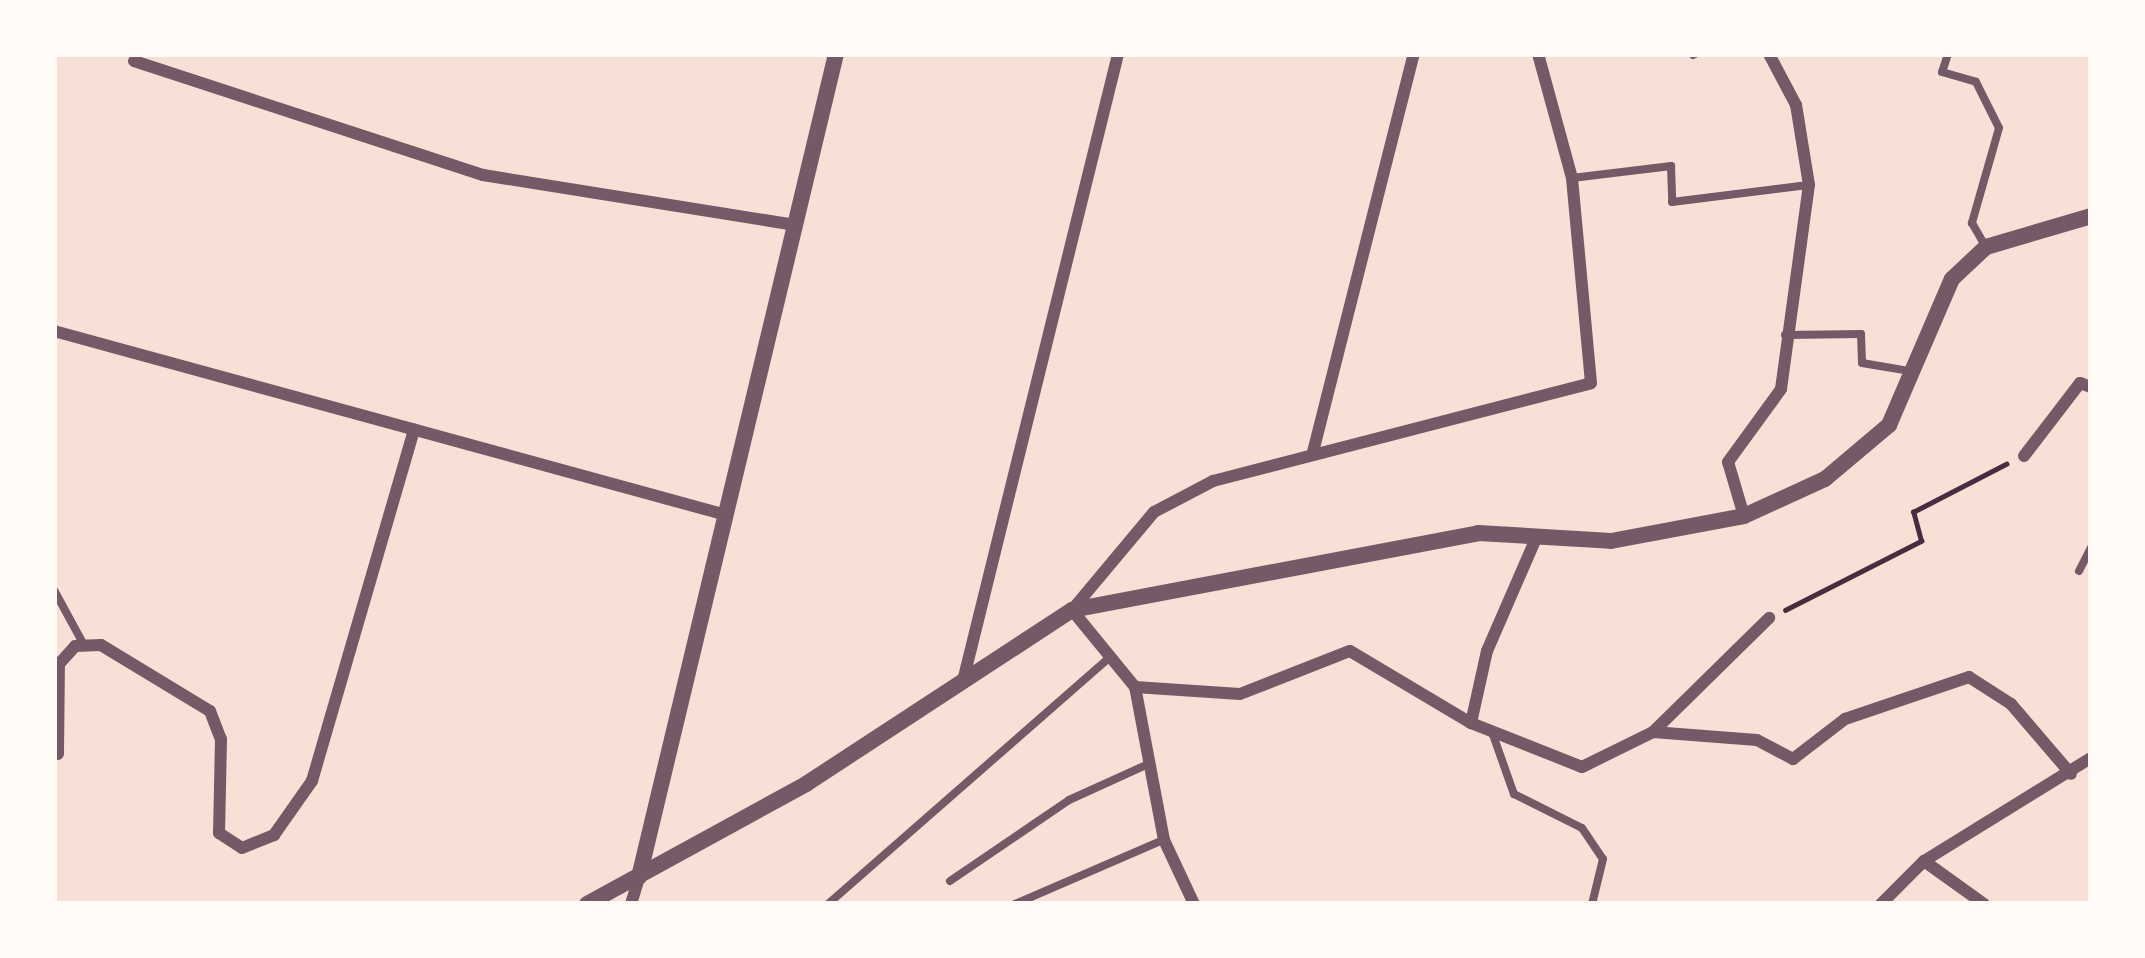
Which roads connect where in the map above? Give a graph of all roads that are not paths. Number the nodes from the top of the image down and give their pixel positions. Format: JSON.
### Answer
{"nodes":[{"id":1,"x":836,"y":54,"type":"edge"},
{"id":2,"x":1118,"y":54,"type":"edge"},
{"id":3,"x":1414,"y":54,"type":"edge"},
{"id":4,"x":1538,"y":54,"type":"edge"},
{"id":5,"x":1769,"y":54,"type":"edge"},
{"id":6,"x":1948,"y":54,"type":"edge"},
{"id":7,"x":134,"y":61,"type":"dead end"},
{"id":8,"x":1571,"y":178,"type":"junction"},
{"id":9,"x":1810,"y":185,"type":"junction"},
{"id":10,"x":2091,"y":216,"type":"edge"},
{"id":11,"x":795,"y":225,"type":"junction"},
{"id":12,"x":1986,"y":247,"type":"junction"},
{"id":13,"x":54,"y":331,"type":"edge"},
{"id":14,"x":1784,"y":335,"type":"junction"},
{"id":15,"x":1920,"y":372,"type":"junction"},
{"id":16,"x":2091,"y":387,"type":"edge"},
{"id":17,"x":414,"y":430,"type":"junction"},
{"id":18,"x":1312,"y":452,"type":"junction"},
{"id":19,"x":2024,"y":456,"type":"road end"},
{"id":20,"x":725,"y":515,"type":"junction"},
{"id":21,"x":1744,"y":516,"type":"junction"},
{"id":22,"x":1537,"y":536,"type":"junction"},
{"id":23,"x":2091,"y":547,"type":"edge"},
{"id":24,"x":2079,"y":571,"type":"dead end"},
{"id":25,"x":54,"y":590,"type":"edge"},
{"id":26,"x":1072,"y":610,"type":"junction"},
{"id":27,"x":1769,"y":618,"type":"road end"},
{"id":28,"x":84,"y":646,"type":"junction"},
{"id":29,"x":1112,"y":655,"type":"junction"},
{"id":30,"x":963,"y":681,"type":"junction"},
{"id":31,"x":1135,"y":687,"type":"junction"},
{"id":32,"x":1472,"y":723,"type":"junction"},
{"id":33,"x":1492,"y":731,"type":"junction"},
{"id":34,"x":1653,"y":732,"type":"junction"},
{"id":35,"x":58,"y":754,"type":"dead end"},
{"id":36,"x":2091,"y":758,"type":"edge"},
{"id":37,"x":1146,"y":765,"type":"junction"},
{"id":38,"x":2072,"y":774,"type":"junction"},
{"id":39,"x":1164,"y":840,"type":"junction"},
{"id":40,"x":1924,"y":861,"type":"junction"},
{"id":41,"x":639,"y":877,"type":"junction"},
{"id":42,"x":950,"y":881,"type":"dead end"},
{"id":43,"x":635,"y":902,"type":"edge"},
{"id":44,"x":587,"y":904,"type":"edge"},
{"id":45,"x":828,"y":904,"type":"edge"},
{"id":46,"x":1015,"y":904,"type":"edge"},
{"id":47,"x":1194,"y":904,"type":"edge"},
{"id":48,"x":1592,"y":904,"type":"edge"},
{"id":49,"x":1881,"y":904,"type":"edge"},
{"id":50,"x":1984,"y":904,"type":"edge"}],
"edges":[{"from":1,"to":11,"type":"street"},
{"from":2,"to":30,"type":"street"},
{"from":3,"to":18,"type":"street"},
{"from":4,"to":8,"type":"street"},
{"from":5,"to":9,"type":"street"},
{"from":6,"to":12,"type":"lane"},
{"from":7,"to":11,"type":"street"},
{"from":8,"to":9,"type":"lane"},
{"from":8,"to":18,"type":"street"},
{"from":9,"to":14,"type":"street"},
{"from":10,"to":12,"type":"street"},
{"from":11,"to":20,"type":"street"},
{"from":12,"to":15,"type":"street"},
{"from":13,"to":17,"type":"street"},
{"from":14,"to":15,"type":"lane"},
{"from":14,"to":21,"type":"street"},
{"from":15,"to":21,"type":"street"},
{"from":16,"to":19,"type":"street"},
{"from":17,"to":20,"type":"street"},
{"from":17,"to":28,"type":"street"},
{"from":18,"to":26,"type":"street"},
{"from":20,"to":41,"type":"street"},
{"from":21,"to":22,"type":"street"},
{"from":22,"to":26,"type":"street"},
{"from":22,"to":32,"type":"street"},
{"from":23,"to":24,"type":"lane"},
{"from":25,"to":28,"type":"lane"},
{"from":26,"to":29,"type":"street"},
{"from":26,"to":30,"type":"street"},
{"from":27,"to":34,"type":"street"},
{"from":28,"to":35,"type":"street"},
{"from":29,"to":31,"type":"street"},
{"from":29,"to":45,"type":"lane"},
{"from":30,"to":41,"type":"street"},
{"from":31,"to":32,"type":"street"},
{"from":31,"to":37,"type":"street"},
{"from":32,"to":33,"type":"street"},
{"from":33,"to":34,"type":"street"},
{"from":33,"to":48,"type":"lane"},
{"from":34,"to":38,"type":"street"},
{"from":36,"to":38,"type":"street"},
{"from":37,"to":39,"type":"street"},
{"from":37,"to":42,"type":"lane"},
{"from":38,"to":40,"type":"street"},
{"from":39,"to":46,"type":"lane"},
{"from":39,"to":47,"type":"street"},
{"from":40,"to":49,"type":"street"},
{"from":40,"to":50,"type":"street"},
{"from":41,"to":43,"type":"street"},
{"from":41,"to":44,"type":"street"}]}
